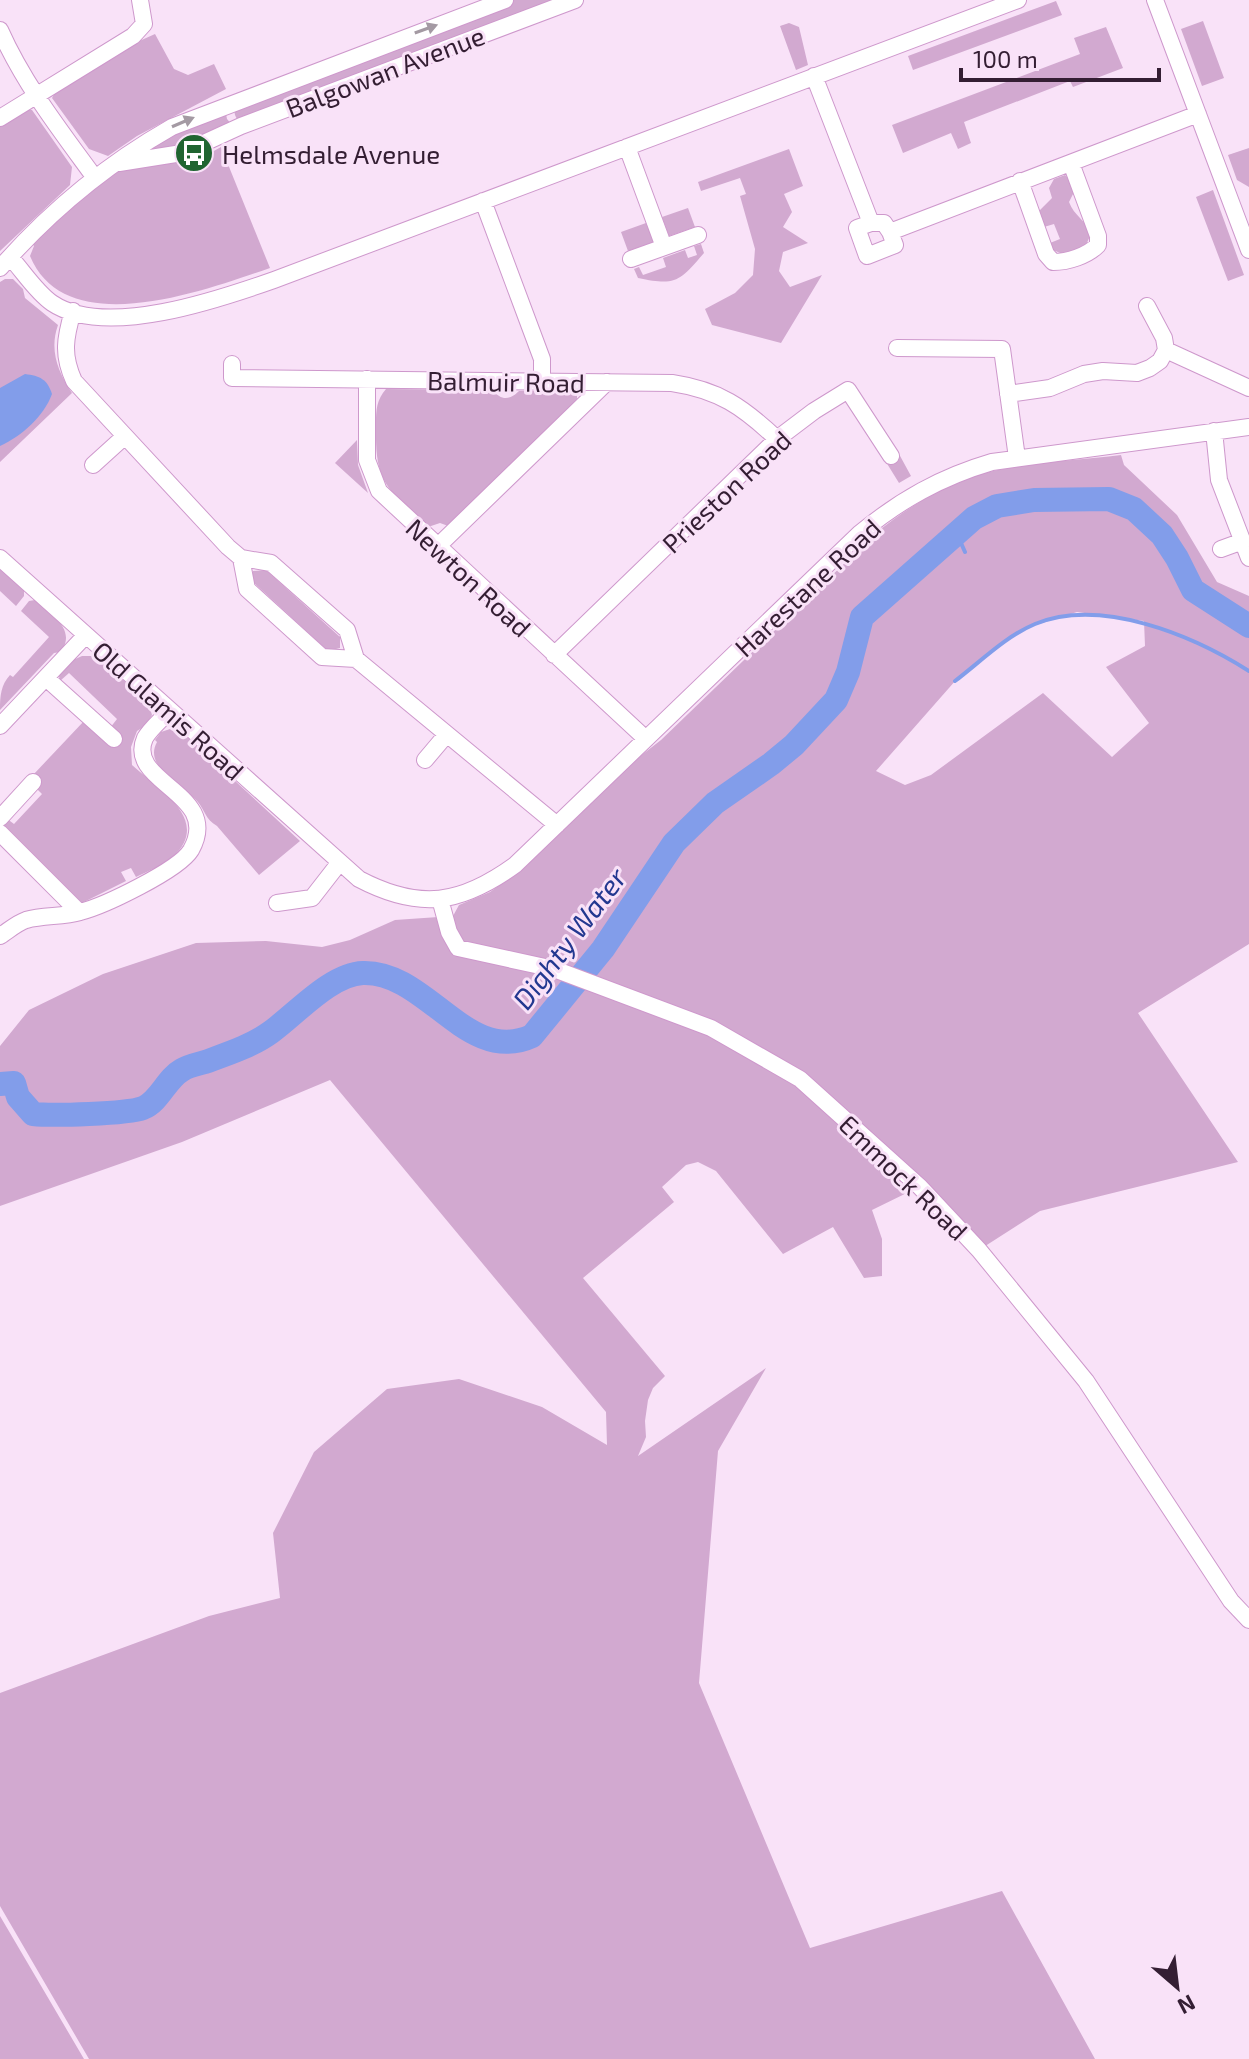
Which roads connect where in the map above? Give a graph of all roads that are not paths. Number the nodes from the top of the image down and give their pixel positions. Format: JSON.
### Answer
{"nodes":[{"id":1,"x":140,"y":0,"type":"edge"},
{"id":2,"x":505,"y":0,"type":"edge"},
{"id":3,"x":575,"y":0,"type":"edge"},
{"id":4,"x":1018,"y":0,"type":"edge"},
{"id":5,"x":1155,"y":0,"type":"edge"},
{"id":6,"x":0,"y":30,"type":"edge"},
{"id":7,"x":814,"y":76,"type":"junction"},
{"id":8,"x":36,"y":97,"type":"junction"},
{"id":9,"x":229,"y":103,"type":"junction"},
{"id":10,"x":1198,"y":114,"type":"junction"},
{"id":11,"x":0,"y":118,"type":"edge"},
{"id":12,"x":241,"y":126,"type":"junction"},
{"id":13,"x":627,"y":147,"type":"junction"},
{"id":14,"x":117,"y":163,"type":"junction"},
{"id":15,"x":1071,"y":163,"type":"junction"},
{"id":16,"x":95,"y":178,"type":"junction"},
{"id":17,"x":1020,"y":181,"type":"junction"},
{"id":18,"x":1249,"y":200,"type":"edge"},
{"id":19,"x":483,"y":201,"type":"junction"},
{"id":20,"x":1232,"y":206,"type":"junction"},
{"id":21,"x":871,"y":223,"type":"junction"},
{"id":22,"x":890,"y":232,"type":"junction"},
{"id":23,"x":698,"y":235,"type":"dead end"},
{"id":24,"x":664,"y":247,"type":"junction"},
{"id":25,"x":1249,"y":250,"type":"edge"},
{"id":26,"x":631,"y":259,"type":"dead end"},
{"id":27,"x":5,"y":263,"type":"edge"},
{"id":28,"x":1147,"y":306,"type":"dead end"},
{"id":29,"x":73,"y":311,"type":"junction"},
{"id":30,"x":897,"y":348,"type":"dead end"},
{"id":31,"x":1166,"y":350,"type":"junction"},
{"id":32,"x":232,"y":364,"type":"dead end"},
{"id":33,"x":367,"y":379,"type":"junction"},
{"id":34,"x":542,"y":381,"type":"junction"},
{"id":35,"x":607,"y":382,"type":"junction"},
{"id":36,"x":1249,"y":388,"type":"edge"},
{"id":37,"x":1008,"y":394,"type":"junction"},
{"id":38,"x":1249,"y":427,"type":"edge"},
{"id":39,"x":1214,"y":431,"type":"junction"},
{"id":40,"x":125,"y":436,"type":"junction"},
{"id":41,"x":777,"y":439,"type":"junction"},
{"id":42,"x":891,"y":456,"type":"dead end"},
{"id":43,"x":1017,"y":458,"type":"junction"},
{"id":44,"x":93,"y":465,"type":"dead end"},
{"id":45,"x":1243,"y":541,"type":"junction"},
{"id":46,"x":437,"y":547,"type":"junction"},
{"id":47,"x":1221,"y":549,"type":"dead end"},
{"id":48,"x":0,"y":558,"type":"edge"},
{"id":49,"x":241,"y":558,"type":"junction"},
{"id":50,"x":1249,"y":558,"type":"edge"},
{"id":51,"x":86,"y":635,"type":"junction"},
{"id":52,"x":554,"y":655,"type":"junction"},
{"id":53,"x":356,"y":659,"type":"junction"},
{"id":54,"x":46,"y":678,"type":"junction"},
{"id":55,"x":169,"y":711,"type":"junction"},
{"id":56,"x":0,"y":726,"type":"edge"},
{"id":57,"x":447,"y":734,"type":"junction"},
{"id":58,"x":114,"y":739,"type":"dead end"},
{"id":59,"x":646,"y":739,"type":"junction"},
{"id":60,"x":425,"y":760,"type":"dead end"},
{"id":61,"x":33,"y":782,"type":"dead end"},
{"id":62,"x":0,"y":818,"type":"edge"},
{"id":63,"x":557,"y":825,"type":"junction"},
{"id":64,"x":0,"y":833,"type":"edge"},
{"id":65,"x":340,"y":862,"type":"junction"},
{"id":66,"x":440,"y":899,"type":"junction"},
{"id":67,"x":277,"y":903,"type":"dead end"},
{"id":68,"x":79,"y":912,"type":"junction"},
{"id":69,"x":0,"y":935,"type":"edge"},
{"id":70,"x":1249,"y":1620,"type":"edge"}],
"edges":[{"from":1,"to":8,"type":"street"},
{"from":9,"to":2,"type":"street","name":"Balgowan Avenue","one_way":true},
{"from":3,"to":12,"type":"street","name":"Balgowan Avenue"},
{"from":4,"to":7,"type":"street"},
{"from":5,"to":10,"type":"street"},
{"from":6,"to":8,"type":"street"},
{"from":7,"to":13,"type":"street"},
{"from":7,"to":21,"type":"street"},
{"from":8,"to":11,"type":"street"},
{"from":8,"to":16,"type":"street"},
{"from":9,"to":12,"type":"street"},
{"from":14,"to":9,"type":"street","name":"Balgowan Avenue","one_way":true},
{"from":10,"to":15,"type":"street"},
{"from":10,"to":20,"type":"street"},
{"from":12,"to":14,"type":"street","name":"Balgowan Avenue"},
{"from":13,"to":19,"type":"street"},
{"from":13,"to":24,"type":"street"},
{"from":14,"to":16,"type":"street","name":"Balgowan Avenue"},
{"from":15,"to":17,"type":"street"},
{"from":15,"to":17,"type":"street"},
{"from":16,"to":27,"type":"street","name":"Balgowan Avenue"},
{"from":17,"to":22,"type":"street"},
{"from":18,"to":20,"type":"street"},
{"from":19,"to":29,"type":"street"},
{"from":19,"to":34,"type":"street"},
{"from":20,"to":25,"type":"street"},
{"from":21,"to":22,"type":"street"},
{"from":21,"to":22,"type":"street"},
{"from":23,"to":24,"type":"street"},
{"from":24,"to":26,"type":"street"},
{"from":27,"to":29,"type":"street"},
{"from":28,"to":31,"type":"street"},
{"from":29,"to":40,"type":"street"},
{"from":30,"to":37,"type":"street"},
{"from":31,"to":36,"type":"street"},
{"from":31,"to":37,"type":"street"},
{"from":32,"to":33,"type":"street","name":"Balmuir Road"},
{"from":33,"to":34,"type":"street","name":"Balmuir Road"},
{"from":33,"to":46,"type":"street","name":"Newton Road"},
{"from":34,"to":35,"type":"street","name":"Balmuir Road"},
{"from":35,"to":41,"type":"street","name":"Balmuir Road"},
{"from":35,"to":46,"type":"street"},
{"from":37,"to":43,"type":"street"},
{"from":38,"to":39,"type":"street","name":"Harestane Road"},
{"from":39,"to":43,"type":"street","name":"Harestane Road"},
{"from":39,"to":45,"type":"street"},
{"from":40,"to":44,"type":"street"},
{"from":40,"to":49,"type":"street"},
{"from":41,"to":42,"type":"street","name":"Prieston Road"},
{"from":41,"to":52,"type":"street","name":"Prieston Road"},
{"from":43,"to":59,"type":"street","name":"Harestane Road"},
{"from":45,"to":47,"type":"street"},
{"from":45,"to":50,"type":"street"},
{"from":46,"to":52,"type":"street","name":"Newton Road"},
{"from":48,"to":51,"type":"street","name":"Old Glamis Road"},
{"from":49,"to":53,"type":"street"},
{"from":49,"to":53,"type":"street"},
{"from":51,"to":54,"type":"street"},
{"from":51,"to":55,"type":"street","name":"Old Glamis Road"},
{"from":52,"to":59,"type":"street","name":"Newton Road"},
{"from":53,"to":57,"type":"street"},
{"from":54,"to":56,"type":"street"},
{"from":54,"to":58,"type":"street"},
{"from":55,"to":65,"type":"street","name":"Old Glamis Road"},
{"from":55,"to":68,"type":"street"},
{"from":57,"to":60,"type":"street"},
{"from":57,"to":63,"type":"street"},
{"from":59,"to":63,"type":"street","name":"Harestane Road"},
{"from":61,"to":62,"type":"street"},
{"from":63,"to":66,"type":"street","name":"Harestane Road"},
{"from":64,"to":68,"type":"street"},
{"from":65,"to":66,"type":"street","name":"Old Glamis Road"},
{"from":65,"to":67,"type":"street"},
{"from":66,"to":70,"type":"street","name":"Emmock Road"},
{"from":68,"to":69,"type":"street"}]}
